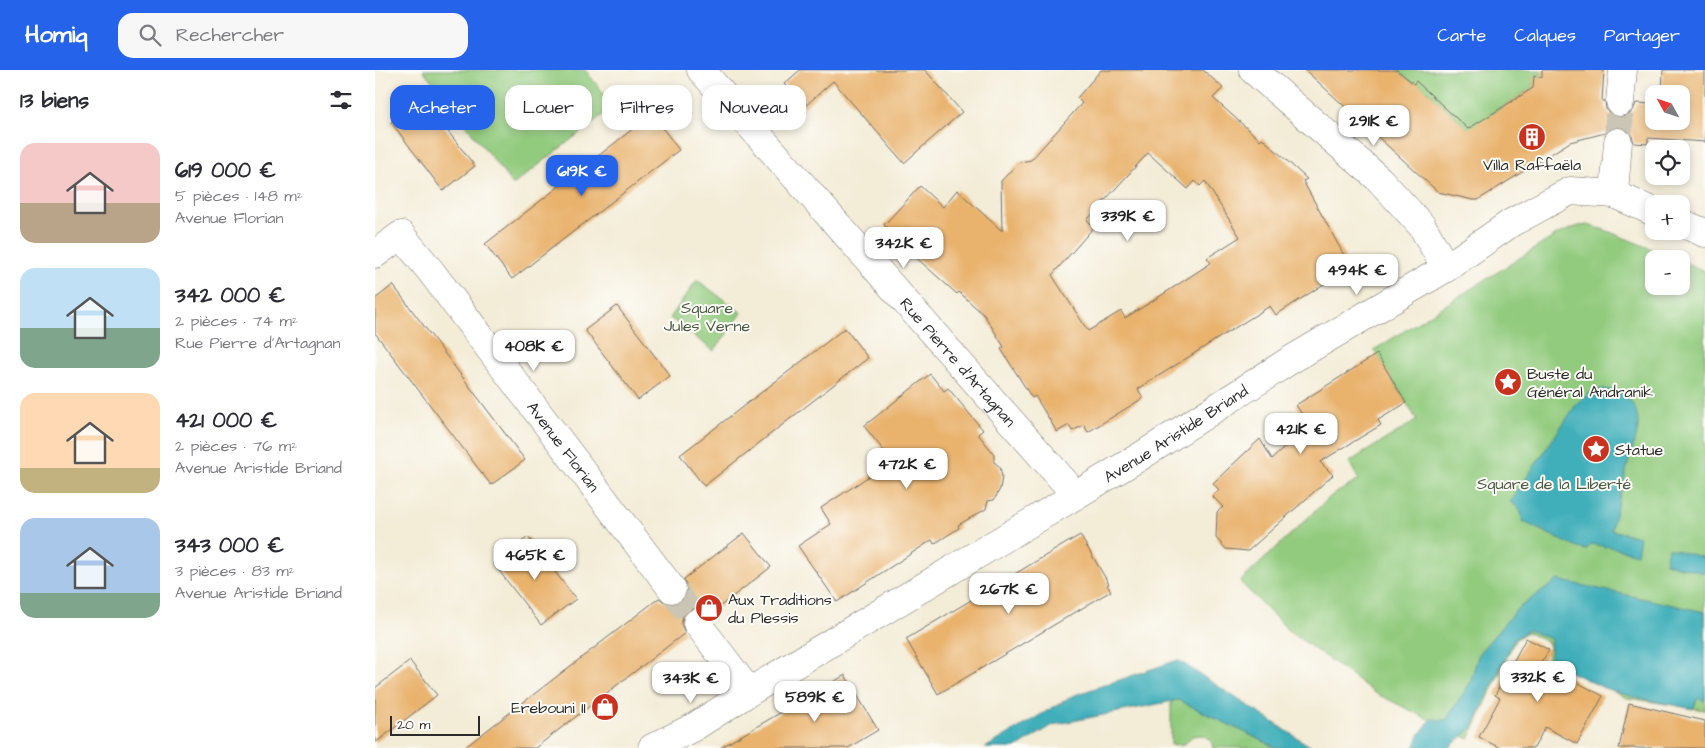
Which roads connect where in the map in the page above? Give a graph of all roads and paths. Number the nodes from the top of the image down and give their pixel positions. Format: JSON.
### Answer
{"nodes":[{"id":1,"x":701,"y":70,"type":"edge"},
{"id":2,"x":1253,"y":70,"type":"edge"},
{"id":3,"x":1623,"y":70,"type":"edge"},
{"id":4,"x":1620,"y":102,"type":"tunnel mouth"},
{"id":5,"x":1617,"y":142,"type":"tunnel mouth"},
{"id":6,"x":1614,"y":194,"type":"junction"},
{"id":7,"x":1645,"y":208,"type":"edge"},
{"id":8,"x":1690,"y":227,"type":"edge"},
{"id":9,"x":1705,"y":233,"type":"edge"},
{"id":10,"x":375,"y":254,"type":"edge"},
{"id":11,"x":1446,"y":268,"type":"junction"},
{"id":12,"x":1077,"y":495,"type":"junction"},
{"id":13,"x":672,"y":589,"type":"tunnel mouth"},
{"id":14,"x":697,"y":623,"type":"tunnel mouth"},
{"id":15,"x":749,"y":692,"type":"junction"},
{"id":16,"x":652,"y":748,"type":"edge"}],
"edges":[{"from":1,"to":12,"type":"street","name":"Rue Pierre d'Artagnan"},
{"from":2,"to":11,"type":"street"},
{"from":3,"to":4,"type":"street"},
{"from":5,"to":6,"type":"street"},
{"from":6,"to":7,"type":"street","name":"Avenue Aristide Briand"},
{"from":6,"to":11,"type":"street","name":"Avenue Aristide Briand"},
{"from":8,"to":9,"type":"street"},
{"from":10,"to":13,"type":"street","name":"Avenue Florian"},
{"from":11,"to":12,"type":"street","name":"Avenue Aristide Briand"},
{"from":12,"to":15,"type":"street","name":"Avenue Aristide Briand"},
{"from":14,"to":15,"type":"street"},
{"from":15,"to":16,"type":"street","name":"Avenue Aristide Briand"}]}
